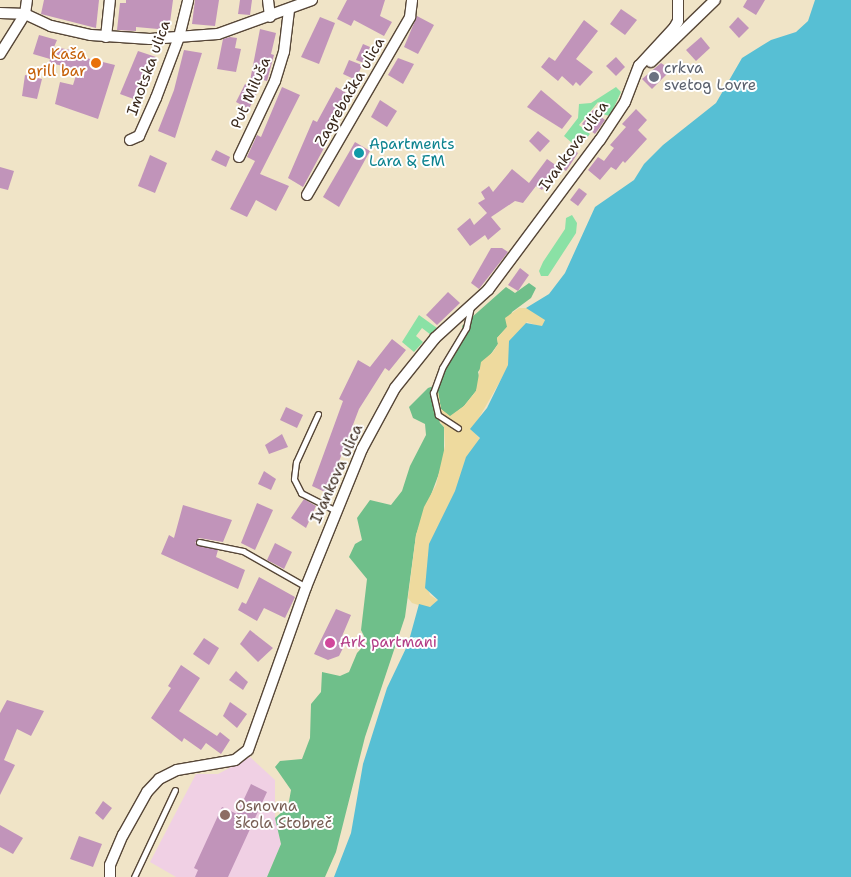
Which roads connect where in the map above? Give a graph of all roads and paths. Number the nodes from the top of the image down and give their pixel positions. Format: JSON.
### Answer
{"nodes":[{"id":1,"x":27,"y":0,"type":"edge"},
{"id":2,"x":110,"y":0,"type":"edge"},
{"id":3,"x":188,"y":0,"type":"edge"},
{"id":4,"x":268,"y":0,"type":"edge"},
{"id":5,"x":312,"y":0,"type":"edge"},
{"id":6,"x":412,"y":0,"type":"edge"},
{"id":7,"x":678,"y":0,"type":"edge"},
{"id":8,"x":714,"y":0,"type":"edge"},
{"id":9,"x":289,"y":10,"type":"junction"},
{"id":10,"x":0,"y":13,"type":"edge"},
{"id":11,"x":25,"y":14,"type":"junction"},
{"id":12,"x":270,"y":18,"type":"junction"},
{"id":13,"x":106,"y":37,"type":"junction"},
{"id":14,"x":179,"y":37,"type":"junction"},
{"id":15,"x":0,"y":54,"type":"edge"},
{"id":16,"x":639,"y":66,"type":"junction"},
{"id":17,"x":130,"y":140,"type":"dead end"},
{"id":18,"x":238,"y":157,"type":"dead end"},
{"id":19,"x":307,"y":195,"type":"dead end"},
{"id":20,"x":471,"y":307,"type":"junction"},
{"id":21,"x":318,"y":414,"type":"dead end"},
{"id":22,"x":458,"y":428,"type":"dead end"},
{"id":23,"x":336,"y":511,"type":"junction"},
{"id":24,"x":199,"y":542,"type":"dead end"},
{"id":25,"x":306,"y":587,"type":"junction"},
{"id":26,"x":175,"y":790,"type":"dead end"},
{"id":27,"x":110,"y":877,"type":"edge"},
{"id":28,"x":134,"y":877,"type":"edge"}],
"edges":[{"from":1,"to":11,"type":"street"},
{"from":2,"to":13,"type":"street"},
{"from":3,"to":14,"type":"street","name":"Imotska ulica"},
{"from":4,"to":12,"type":"street"},
{"from":5,"to":9,"type":"street"},
{"from":6,"to":19,"type":"street","name":"Zagrebačka ulica"},
{"from":7,"to":16,"type":"street","name":"Ivankova ulica"},
{"from":8,"to":16,"type":"street"},
{"from":9,"to":12,"type":"street"},
{"from":9,"to":18,"type":"street","name":"Put Miluša"},
{"from":10,"to":11,"type":"street"},
{"from":11,"to":13,"type":"street"},
{"from":11,"to":15,"type":"street"},
{"from":12,"to":14,"type":"street"},
{"from":13,"to":14,"type":"street"},
{"from":14,"to":17,"type":"street","name":"Imotska ulica"},
{"from":16,"to":20,"type":"street","name":"Ivankova ulica"},
{"from":20,"to":22,"type":"lane"},
{"from":20,"to":23,"type":"street","name":"Ivankova ulica"},
{"from":21,"to":23,"type":"lane"},
{"from":23,"to":25,"type":"street","name":"Ivankova ulica"},
{"from":24,"to":25,"type":"lane"},
{"from":25,"to":27,"type":"street","name":"Ivankova ulica"},
{"from":26,"to":28,"type":"lane"}]}
